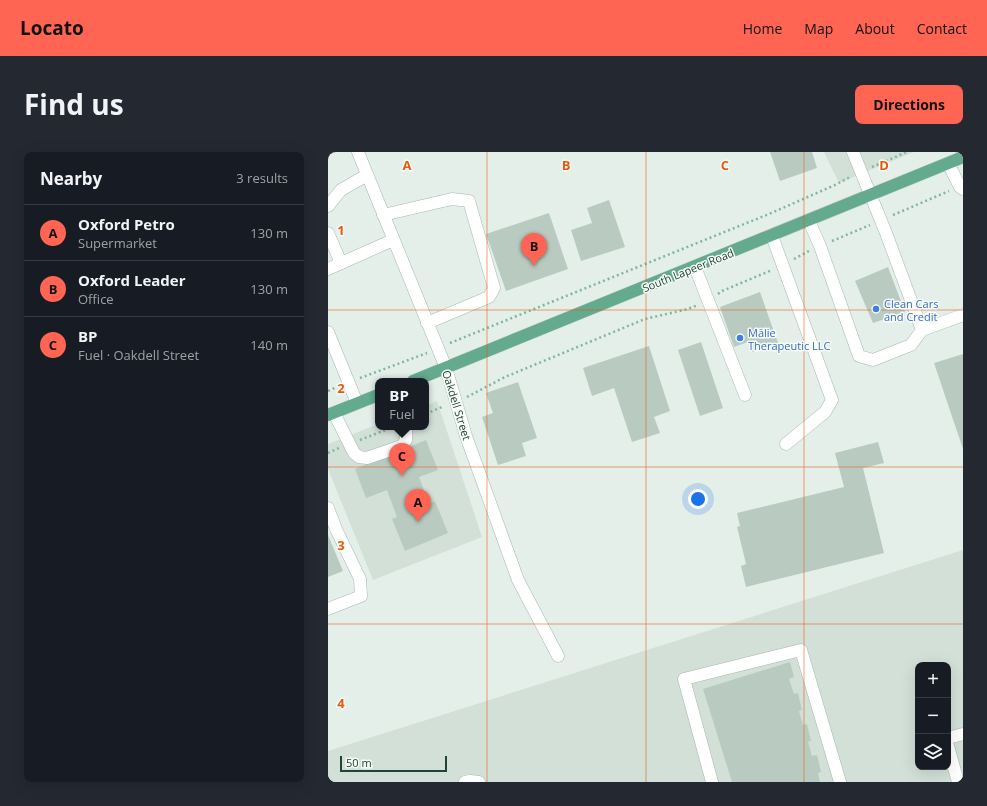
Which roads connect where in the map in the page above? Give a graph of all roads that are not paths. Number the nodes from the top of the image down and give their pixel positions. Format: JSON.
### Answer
{"nodes":[{"id":1,"x":358,"y":152,"type":"edge"},
{"id":2,"x":852,"y":152,"type":"edge"},
{"id":3,"x":963,"y":157,"type":"edge"},
{"id":4,"x":948,"y":163,"type":"junction"},
{"id":5,"x":367,"y":175,"type":"junction"},
{"id":6,"x":963,"y":188,"type":"edge"},
{"id":7,"x":870,"y":195,"type":"junction"},
{"id":8,"x":328,"y":206,"type":"edge"},
{"id":9,"x":383,"y":215,"type":"junction"},
{"id":10,"x":809,"y":221,"type":"junction"},
{"id":11,"x":328,"y":233,"type":"edge"},
{"id":12,"x":772,"y":236,"type":"junction"},
{"id":13,"x":393,"y":240,"type":"junction"},
{"id":14,"x":341,"y":263,"type":"junction"},
{"id":15,"x":695,"y":267,"type":"junction"},
{"id":16,"x":328,"y":269,"type":"edge"},
{"id":17,"x":963,"y":315,"type":"edge"},
{"id":18,"x":427,"y":323,"type":"junction"},
{"id":19,"x":922,"y":330,"type":"junction"},
{"id":20,"x":328,"y":332,"type":"edge"},
{"id":21,"x":446,"y":368,"type":"junction"},
{"id":22,"x":421,"y":378,"type":"edge"},
{"id":23,"x":745,"y":395,"type":"dead end"},
{"id":24,"x":375,"y":396,"type":"edge"},
{"id":25,"x":357,"y":403,"type":"junction"},
{"id":26,"x":331,"y":414,"type":"edge"},
{"id":27,"x":406,"y":430,"type":"edge"},
{"id":28,"x":786,"y":444,"type":"dead end"},
{"id":29,"x":328,"y":508,"type":"edge"},
{"id":30,"x":328,"y":609,"type":"edge"},
{"id":31,"x":558,"y":656,"type":"dead end"},
{"id":32,"x":963,"y":734,"type":"edge"},
{"id":33,"x":951,"y":737,"type":"edge"},
{"id":34,"x":951,"y":757,"type":"edge"},
{"id":35,"x":465,"y":782,"type":"edge"},
{"id":36,"x":479,"y":782,"type":"edge"},
{"id":37,"x":712,"y":782,"type":"edge"},
{"id":38,"x":840,"y":782,"type":"edge"},
{"id":39,"x":958,"y":782,"type":"edge"}],
"edges":[{"from":1,"to":5,"type":"street","name":"Oakdell Street"},
{"from":2,"to":7,"type":"street"},
{"from":3,"to":4,"type":"main road","name":"South Lapeer Road"},
{"from":4,"to":6,"type":"street"},
{"from":4,"to":7,"type":"main road","name":"South Lapeer Road"},
{"from":5,"to":8,"type":"street"},
{"from":5,"to":9,"type":"street","name":"Oakdell Street"},
{"from":7,"to":10,"type":"main road","name":"South Lapeer Road"},
{"from":7,"to":19,"type":"street"},
{"from":9,"to":13,"type":"street","name":"Oakdell Street"},
{"from":9,"to":18,"type":"street"},
{"from":10,"to":12,"type":"main road","name":"South Lapeer Road"},
{"from":10,"to":19,"type":"street"},
{"from":11,"to":14,"type":"street"},
{"from":12,"to":15,"type":"main road","name":"South Lapeer Road"},
{"from":12,"to":28,"type":"street"},
{"from":13,"to":14,"type":"street"},
{"from":13,"to":18,"type":"street","name":"Oakdell Street"},
{"from":14,"to":16,"type":"street"},
{"from":15,"to":21,"type":"main road","name":"South Lapeer Road"},
{"from":15,"to":23,"type":"street"},
{"from":17,"to":19,"type":"street"},
{"from":18,"to":21,"type":"street","name":"Oakdell Street"},
{"from":20,"to":25,"type":"street"},
{"from":21,"to":22,"type":"main road","name":"South Lapeer Road"},
{"from":21,"to":31,"type":"street","name":"Oakdell Street"},
{"from":24,"to":25,"type":"main road"},
{"from":25,"to":26,"type":"main road"},
{"from":26,"to":27,"type":"street"},
{"from":29,"to":30,"type":"street"},
{"from":32,"to":33,"type":"street"},
{"from":34,"to":39,"type":"street"},
{"from":35,"to":36,"type":"street"},
{"from":37,"to":38,"type":"street"}]}
